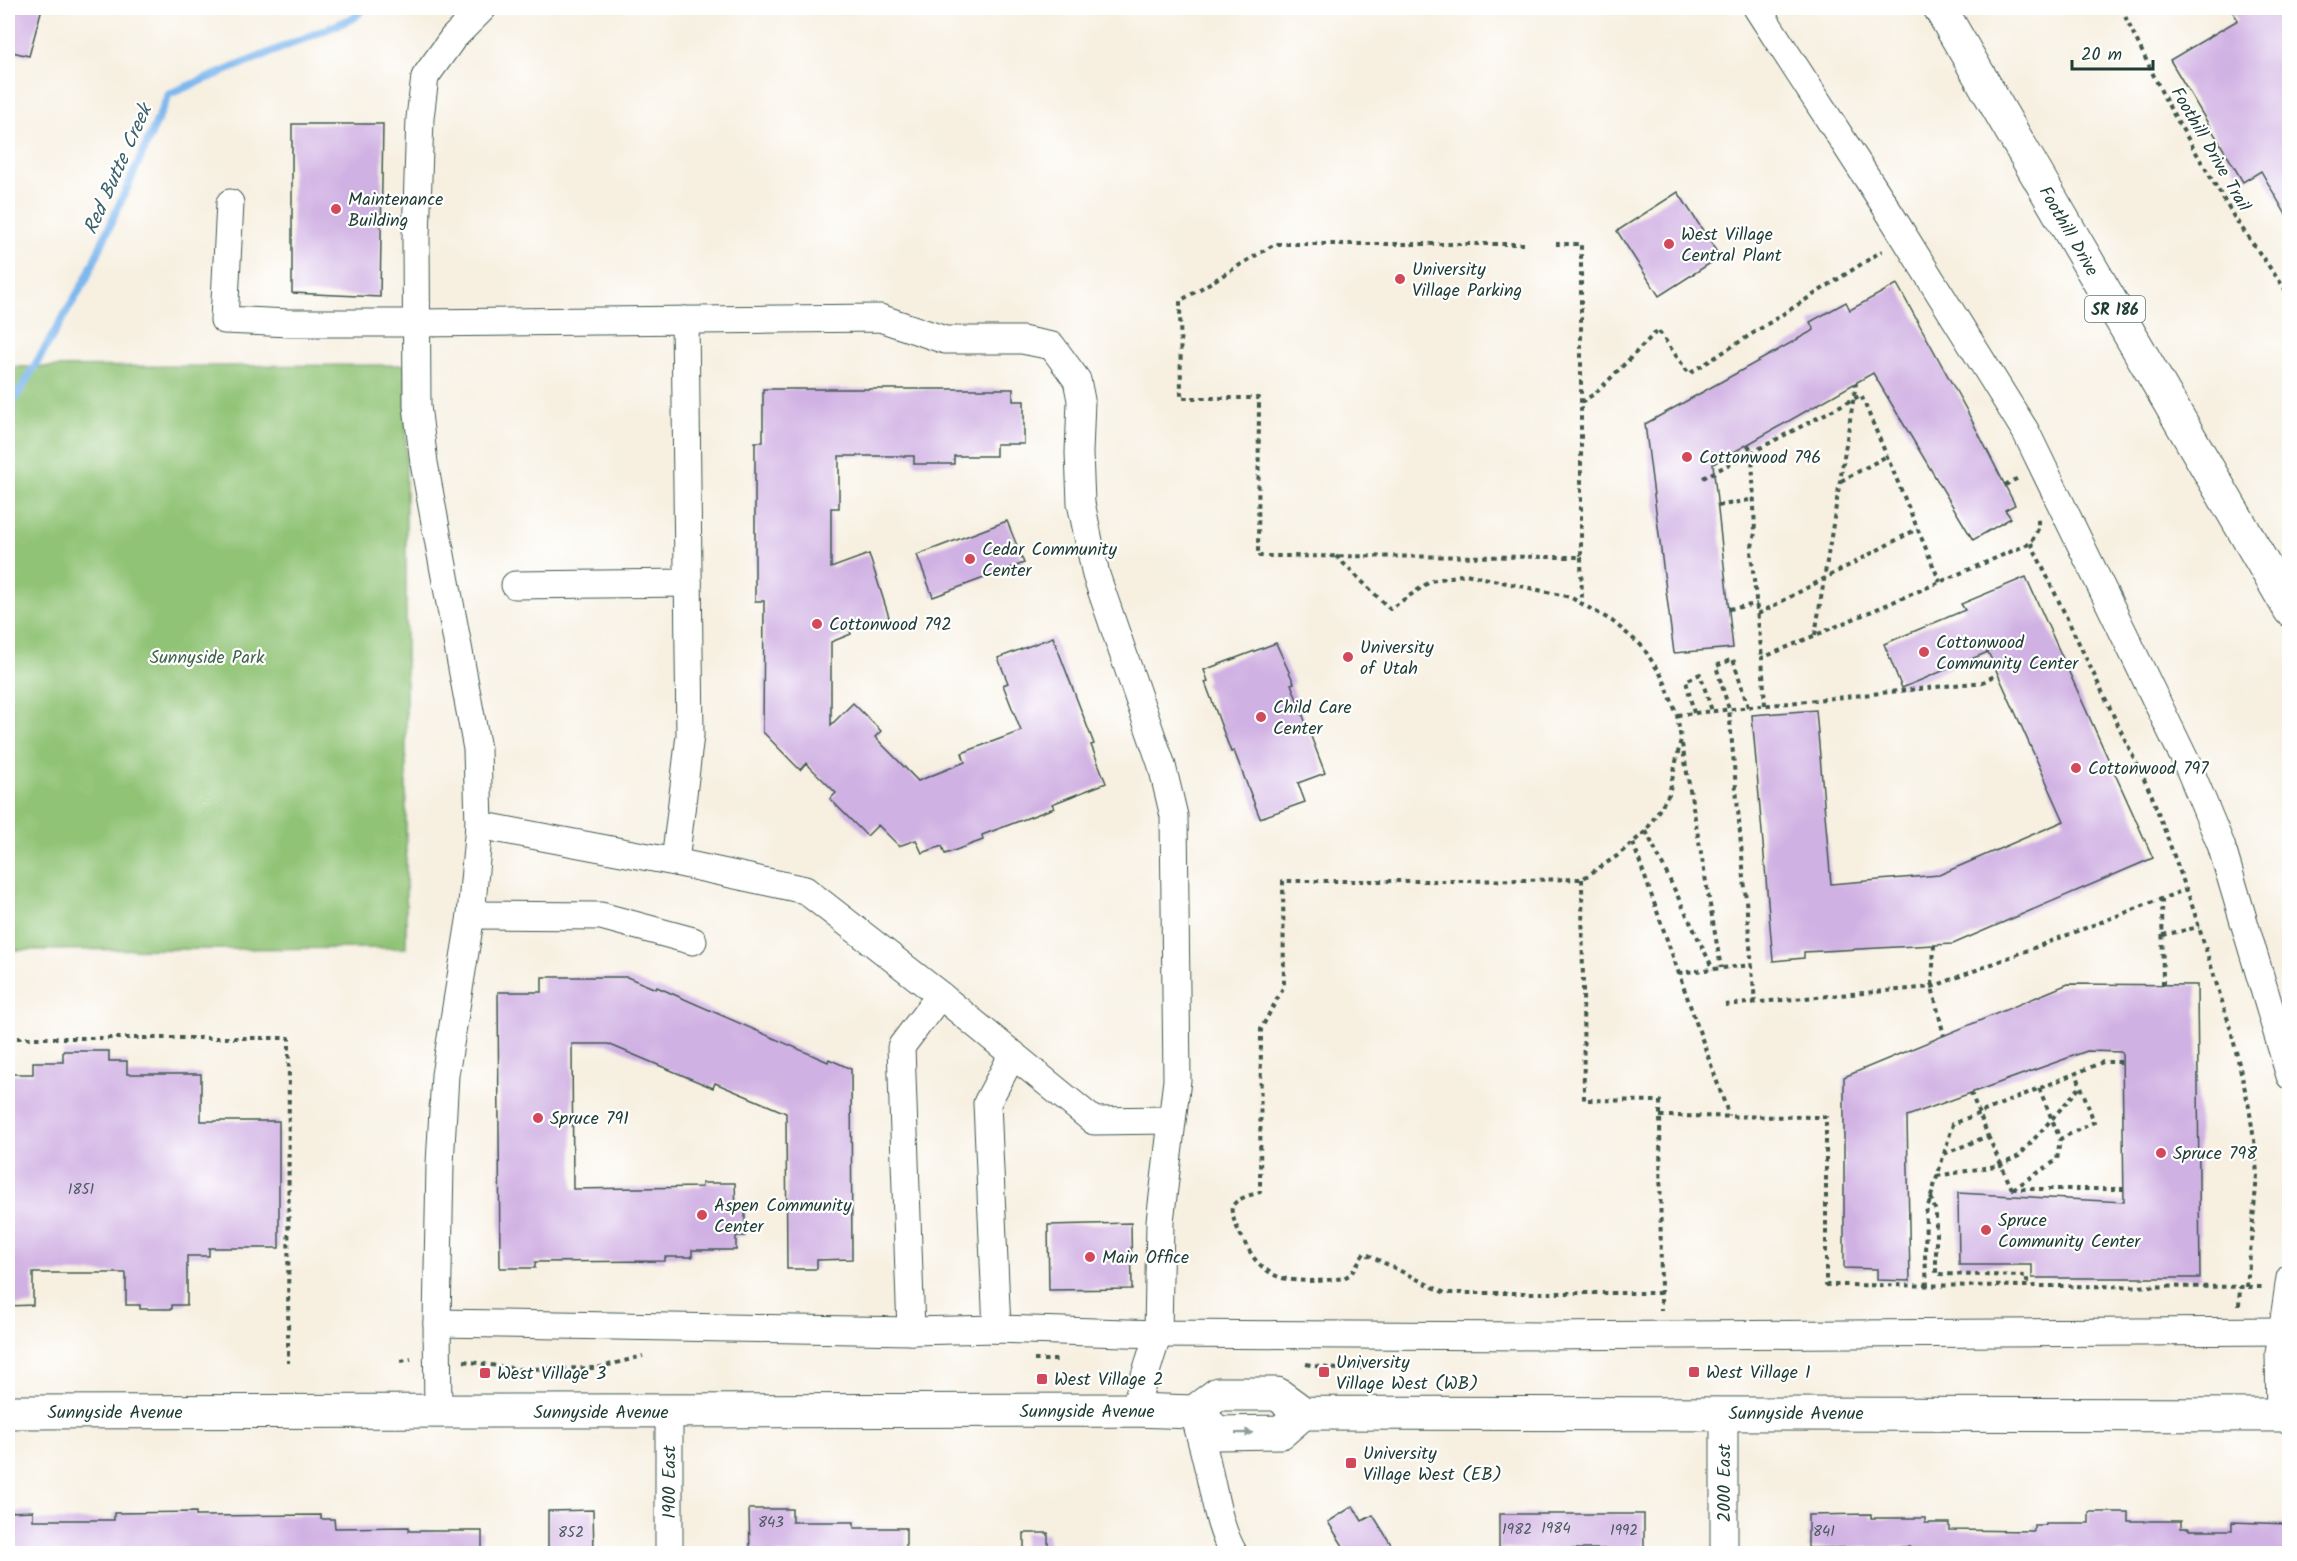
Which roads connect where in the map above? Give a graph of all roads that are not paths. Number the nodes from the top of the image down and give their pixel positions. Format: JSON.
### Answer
{"nodes":[{"id":1,"x":483,"y":8,"type":"edge"},
{"id":2,"x":1757,"y":8,"type":"edge"},
{"id":3,"x":1940,"y":8,"type":"edge"},
{"id":4,"x":230,"y":203,"type":"dead end"},
{"id":5,"x":685,"y":320,"type":"junction"},
{"id":6,"x":416,"y":323,"type":"junction"},
{"id":7,"x":688,"y":583,"type":"junction"},
{"id":8,"x":515,"y":585,"type":"dead end"},
{"id":9,"x":2289,"y":610,"type":"edge"},
{"id":10,"x":479,"y":825,"type":"junction"},
{"id":11,"x":675,"y":862,"type":"junction"},
{"id":12,"x":471,"y":915,"type":"junction"},
{"id":13,"x":693,"y":941,"type":"dead end"},
{"id":14,"x":940,"y":995,"type":"junction"},
{"id":15,"x":1013,"y":1054,"type":"junction"},
{"id":16,"x":2289,"y":1076,"type":"edge"},
{"id":17,"x":1171,"y":1120,"type":"junction"},
{"id":18,"x":2281,"y":1282,"type":"edge"},
{"id":19,"x":436,"y":1323,"type":"junction"},
{"id":20,"x":997,"y":1329,"type":"junction"},
{"id":21,"x":911,"y":1330,"type":"junction"},
{"id":22,"x":2283,"y":1331,"type":"junction"},
{"id":23,"x":1158,"y":1334,"type":"junction"},
{"id":24,"x":1134,"y":1410,"type":"junction"},
{"id":25,"x":669,"y":1411,"type":"junction"},
{"id":26,"x":8,"y":1412,"type":"edge"},
{"id":27,"x":438,"y":1412,"type":"junction"},
{"id":28,"x":1194,"y":1412,"type":"junction"},
{"id":29,"x":1724,"y":1413,"type":"junction"},
{"id":30,"x":2285,"y":1415,"type":"edge"},
{"id":31,"x":669,"y":1554,"type":"edge"},
{"id":32,"x":1234,"y":1554,"type":"edge"},
{"id":33,"x":1724,"y":1554,"type":"edge"}],
"edges":[{"from":1,"to":6,"type":"street"},
{"from":2,"to":16,"type":"street"},
{"from":3,"to":9,"type":"main road","name":"Foothill Drive","number":"SR 186"},
{"from":4,"to":6,"type":"street"},
{"from":5,"to":6,"type":"street"},
{"from":5,"to":7,"type":"street"},
{"from":5,"to":17,"type":"street"},
{"from":6,"to":10,"type":"street"},
{"from":7,"to":8,"type":"street"},
{"from":7,"to":11,"type":"street"},
{"from":10,"to":11,"type":"street"},
{"from":10,"to":12,"type":"street"},
{"from":11,"to":14,"type":"street"},
{"from":12,"to":13,"type":"street"},
{"from":12,"to":19,"type":"street"},
{"from":14,"to":15,"type":"street"},
{"from":14,"to":21,"type":"street"},
{"from":15,"to":17,"type":"street"},
{"from":15,"to":20,"type":"street"},
{"from":17,"to":23,"type":"street"},
{"from":18,"to":22,"type":"street"},
{"from":19,"to":21,"type":"street"},
{"from":19,"to":27,"type":"street"},
{"from":20,"to":21,"type":"street"},
{"from":20,"to":23,"type":"street"},
{"from":22,"to":23,"type":"street"},
{"from":22,"to":30,"type":"street"},
{"from":23,"to":24,"type":"street"},
{"from":24,"to":25,"type":"main road","name":"Sunnyside Avenue"},
{"from":24,"to":28,"type":"main road","name":"Sunnyside Avenue"},
{"from":25,"to":27,"type":"main road","name":"Sunnyside Avenue"},
{"from":25,"to":31,"type":"street","name":"1900 East"},
{"from":26,"to":27,"type":"main road","name":"Sunnyside Avenue"},
{"from":28,"to":29,"type":"main road","name":"Sunnyside Avenue"},
{"from":28,"to":32,"type":"street"},
{"from":29,"to":30,"type":"main road","name":"Sunnyside Avenue"},
{"from":29,"to":33,"type":"street","name":"2000 East"}]}
